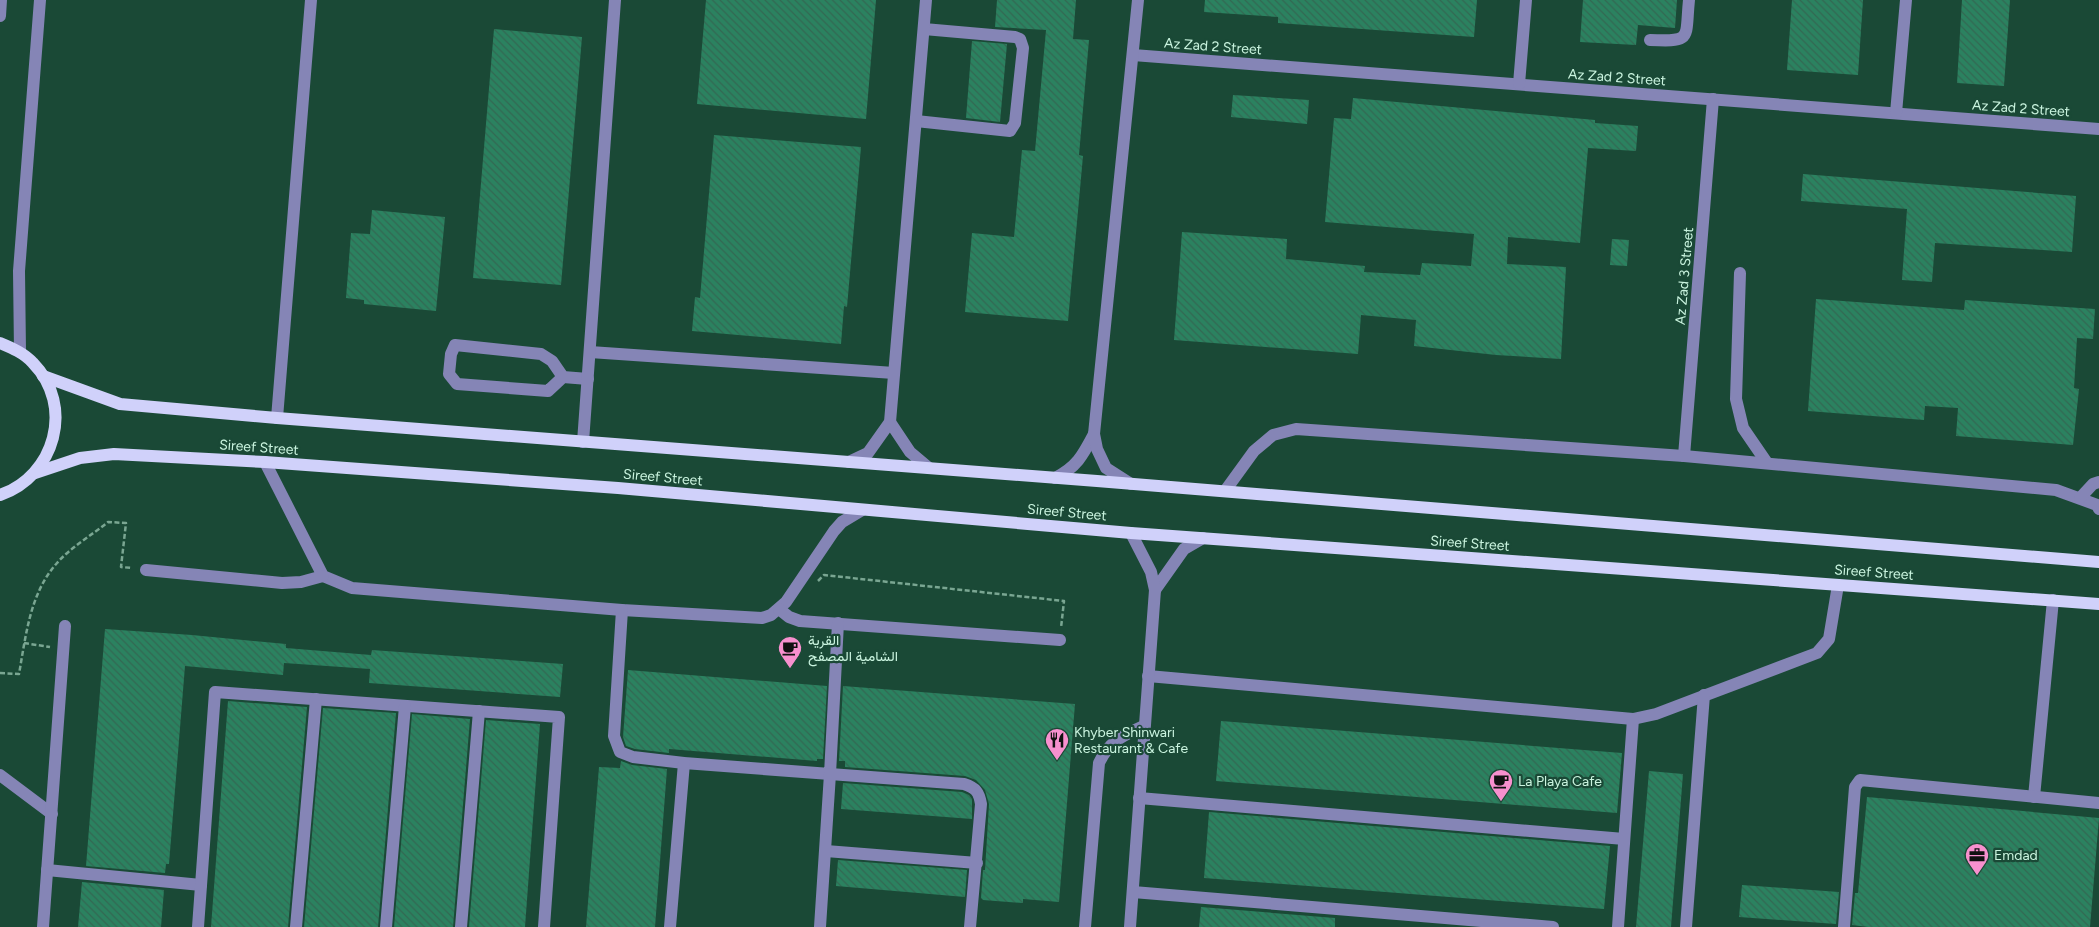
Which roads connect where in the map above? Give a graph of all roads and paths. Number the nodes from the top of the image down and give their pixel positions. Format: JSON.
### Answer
{"nodes":[{"id":1,"x":1,"y":0,"type":"edge"},
{"id":2,"x":40,"y":0,"type":"edge"},
{"id":3,"x":311,"y":0,"type":"edge"},
{"id":4,"x":615,"y":0,"type":"edge"},
{"id":5,"x":926,"y":0,"type":"edge"},
{"id":6,"x":1138,"y":0,"type":"edge"},
{"id":7,"x":1526,"y":0,"type":"edge"},
{"id":8,"x":1689,"y":0,"type":"edge"},
{"id":9,"x":1906,"y":0,"type":"edge"},
{"id":10,"x":0,"y":16,"type":"edge"},
{"id":11,"x":924,"y":29,"type":"junction"},
{"id":12,"x":1650,"y":40,"type":"dead end"},
{"id":13,"x":1133,"y":55,"type":"junction"},
{"id":14,"x":1519,"y":84,"type":"junction"},
{"id":15,"x":1713,"y":99,"type":"junction"},
{"id":16,"x":1896,"y":113,"type":"junction"},
{"id":17,"x":916,"y":121,"type":"junction"},
{"id":18,"x":2099,"y":129,"type":"edge"},
{"id":19,"x":1740,"y":273,"type":"dead end"},
{"id":20,"x":0,"y":343,"type":"edge"},
{"id":21,"x":20,"y":352,"type":"junction"},
{"id":22,"x":590,"y":352,"type":"junction"},
{"id":23,"x":894,"y":373,"type":"junction"},
{"id":24,"x":43,"y":376,"type":"junction"},
{"id":25,"x":562,"y":377,"type":"junction"},
{"id":26,"x":588,"y":379,"type":"junction"},
{"id":27,"x":277,"y":418,"type":"junction"},
{"id":28,"x":890,"y":422,"type":"junction"},
{"id":29,"x":1094,"y":434,"type":"junction"},
{"id":30,"x":583,"y":442,"type":"junction"},
{"id":31,"x":1684,"y":456,"type":"junction"},
{"id":32,"x":265,"y":462,"type":"junction"},
{"id":33,"x":849,"y":462,"type":"junction"},
{"id":34,"x":1767,"y":463,"type":"junction"},
{"id":35,"x":929,"y":468,"type":"junction"},
{"id":36,"x":35,"y":473,"type":"junction"},
{"id":37,"x":1055,"y":478,"type":"junction"},
{"id":38,"x":2099,"y":482,"type":"edge"},
{"id":39,"x":1131,"y":484,"type":"junction"},
{"id":40,"x":1225,"y":491,"type":"junction"},
{"id":41,"x":0,"y":498,"type":"edge"},
{"id":42,"x":2080,"y":498,"type":"junction"},
{"id":43,"x":2099,"y":509,"type":"edge"},
{"id":44,"x":862,"y":510,"type":"junction"},
{"id":45,"x":1131,"y":532,"type":"junction"},
{"id":46,"x":1202,"y":538,"type":"junction"},
{"id":47,"x":2099,"y":562,"type":"edge"},
{"id":48,"x":146,"y":570,"type":"joint"},
{"id":49,"x":323,"y":576,"type":"junction"},
{"id":50,"x":818,"y":582,"type":"dead end"},
{"id":51,"x":1838,"y":585,"type":"junction"},
{"id":52,"x":1155,"y":590,"type":"junction"},
{"id":53,"x":2053,"y":600,"type":"junction"},
{"id":54,"x":2099,"y":604,"type":"edge"},
{"id":55,"x":622,"y":610,"type":"junction"},
{"id":56,"x":779,"y":610,"type":"junction"},
{"id":57,"x":838,"y":623,"type":"junction"},
{"id":58,"x":65,"y":626,"type":"dead end"},
{"id":59,"x":1060,"y":640,"type":"joint"},
{"id":60,"x":24,"y":643,"type":"junction"},
{"id":61,"x":64,"y":649,"type":"junction"},
{"id":62,"x":0,"y":673,"type":"edge"},
{"id":63,"x":1148,"y":676,"type":"junction"},
{"id":64,"x":1704,"y":696,"type":"junction"},
{"id":65,"x":316,"y":699,"type":"junction"},
{"id":66,"x":405,"y":706,"type":"junction"},
{"id":67,"x":479,"y":711,"type":"junction"},
{"id":68,"x":1633,"y":719,"type":"junction"},
{"id":69,"x":1144,"y":726,"type":"junction"},
{"id":70,"x":684,"y":764,"type":"junction"},
{"id":71,"x":830,"y":774,"type":"junction"},
{"id":72,"x":0,"y":775,"type":"edge"},
{"id":73,"x":2034,"y":797,"type":"junction"},
{"id":74,"x":1139,"y":798,"type":"junction"},
{"id":75,"x":2099,"y":803,"type":"edge"},
{"id":76,"x":52,"y":814,"type":"junction"},
{"id":77,"x":1624,"y":839,"type":"junction"},
{"id":78,"x":826,"y":851,"type":"junction"},
{"id":79,"x":977,"y":863,"type":"junction"},
{"id":80,"x":47,"y":870,"type":"junction"},
{"id":81,"x":201,"y":885,"type":"junction"},
{"id":82,"x":1133,"y":892,"type":"junction"},
{"id":83,"x":43,"y":927,"type":"edge"},
{"id":84,"x":198,"y":927,"type":"edge"},
{"id":85,"x":296,"y":927,"type":"edge"},
{"id":86,"x":386,"y":927,"type":"edge"},
{"id":87,"x":461,"y":927,"type":"edge"},
{"id":88,"x":544,"y":927,"type":"edge"},
{"id":89,"x":670,"y":927,"type":"edge"},
{"id":90,"x":820,"y":927,"type":"edge"},
{"id":91,"x":970,"y":927,"type":"edge"},
{"id":92,"x":1086,"y":927,"type":"edge"},
{"id":93,"x":1130,"y":927,"type":"edge"},
{"id":94,"x":1553,"y":927,"type":"edge"},
{"id":95,"x":1618,"y":927,"type":"edge"},
{"id":96,"x":1686,"y":927,"type":"edge"},
{"id":97,"x":1844,"y":927,"type":"edge"}],
"edges":[{"from":1,"to":10,"type":"street"},
{"from":2,"to":21,"type":"street"},
{"from":3,"to":27,"type":"street"},
{"from":4,"to":22,"type":"street"},
{"from":5,"to":11,"type":"street"},
{"from":6,"to":13,"type":"street"},
{"from":7,"to":14,"type":"street"},
{"from":8,"to":12,"type":"street"},
{"from":9,"to":16,"type":"street"},
{"from":11,"to":17,"type":"street"},
{"from":11,"to":17,"type":"street"},
{"from":13,"to":14,"type":"street","name":"Az Zad 2 Street"},
{"from":13,"to":29,"type":"street"},
{"from":14,"to":15,"type":"street","name":"Az Zad 2 Street"},
{"from":15,"to":16,"type":"street","name":"Az Zad 2 Street"},
{"from":15,"to":31,"type":"street","name":"Az Zad 3 Street"},
{"from":16,"to":18,"type":"street","name":"Az Zad 2 Street"},
{"from":17,"to":23,"type":"street"},
{"from":19,"to":34,"type":"street"},
{"from":20,"to":21,"type":"main road"},
{"from":21,"to":24,"type":"main road"},
{"from":22,"to":23,"type":"street"},
{"from":22,"to":26,"type":"street"},
{"from":23,"to":28,"type":"street"},
{"from":24,"to":27,"type":"main road","name":"Sireef Street"},
{"from":24,"to":36,"type":"main road"},
{"from":25,"to":25,"type":"street"},
{"from":25,"to":26,"type":"street"},
{"from":26,"to":30,"type":"street"},
{"from":27,"to":30,"type":"main road","name":"Sireef Street"},
{"from":28,"to":33,"type":"street"},
{"from":28,"to":35,"type":"street"},
{"from":29,"to":37,"type":"street"},
{"from":29,"to":39,"type":"street"},
{"from":30,"to":33,"type":"main road","name":"Sireef Street"},
{"from":31,"to":34,"type":"street"},
{"from":31,"to":40,"type":"street"},
{"from":32,"to":36,"type":"main road","name":"Sireef Street"},
{"from":32,"to":44,"type":"main road","name":"Sireef Street"},
{"from":32,"to":49,"type":"street"},
{"from":33,"to":35,"type":"main road","name":"Sireef Street"},
{"from":34,"to":42,"type":"street"},
{"from":35,"to":37,"type":"main road","name":"Sireef Street"},
{"from":36,"to":41,"type":"main road"},
{"from":37,"to":39,"type":"main road","name":"Sireef Street"},
{"from":38,"to":42,"type":"street"},
{"from":39,"to":40,"type":"main road","name":"Sireef Street"},
{"from":40,"to":47,"type":"main road","name":"Sireef Street"},
{"from":42,"to":43,"type":"street"},
{"from":44,"to":45,"type":"main road","name":"Sireef Street"},
{"from":44,"to":56,"type":"street"},
{"from":45,"to":46,"type":"main road","name":"Sireef Street"},
{"from":45,"to":52,"type":"street"},
{"from":46,"to":51,"type":"main road","name":"Sireef Street"},
{"from":46,"to":52,"type":"street"},
{"from":48,"to":49,"type":"street"},
{"from":48,"to":60,"type":"path"},
{"from":49,"to":55,"type":"street"},
{"from":50,"to":59,"type":"path"},
{"from":51,"to":53,"type":"main road","name":"Sireef Street"},
{"from":51,"to":64,"type":"street"},
{"from":52,"to":63,"type":"street"},
{"from":53,"to":54,"type":"main road","name":"Sireef Street"},
{"from":53,"to":73,"type":"street"},
{"from":55,"to":56,"type":"street"},
{"from":55,"to":70,"type":"street"},
{"from":56,"to":57,"type":"street"},
{"from":57,"to":59,"type":"street"},
{"from":57,"to":71,"type":"street"},
{"from":58,"to":61,"type":"street"},
{"from":60,"to":61,"type":"path"},
{"from":60,"to":62,"type":"path"},
{"from":61,"to":76,"type":"street"},
{"from":63,"to":68,"type":"street"},
{"from":63,"to":69,"type":"street"},
{"from":64,"to":68,"type":"street"},
{"from":64,"to":96,"type":"street"},
{"from":65,"to":66,"type":"street"},
{"from":65,"to":81,"type":"street"},
{"from":65,"to":85,"type":"street"},
{"from":66,"to":67,"type":"street"},
{"from":66,"to":86,"type":"street"},
{"from":67,"to":87,"type":"street"},
{"from":67,"to":88,"type":"street"},
{"from":68,"to":77,"type":"street"},
{"from":69,"to":74,"type":"street"},
{"from":69,"to":92,"type":"street"},
{"from":70,"to":71,"type":"street"},
{"from":70,"to":89,"type":"street"},
{"from":71,"to":78,"type":"street"},
{"from":71,"to":79,"type":"street"},
{"from":72,"to":76,"type":"street"},
{"from":73,"to":75,"type":"street"},
{"from":73,"to":97,"type":"street"},
{"from":74,"to":77,"type":"street"},
{"from":74,"to":82,"type":"street"},
{"from":76,"to":80,"type":"street"},
{"from":77,"to":95,"type":"street"},
{"from":78,"to":79,"type":"street"},
{"from":78,"to":90,"type":"street"},
{"from":79,"to":91,"type":"street"},
{"from":80,"to":81,"type":"street"},
{"from":80,"to":83,"type":"street"},
{"from":81,"to":84,"type":"street"},
{"from":82,"to":93,"type":"street"},
{"from":82,"to":94,"type":"street"}]}
